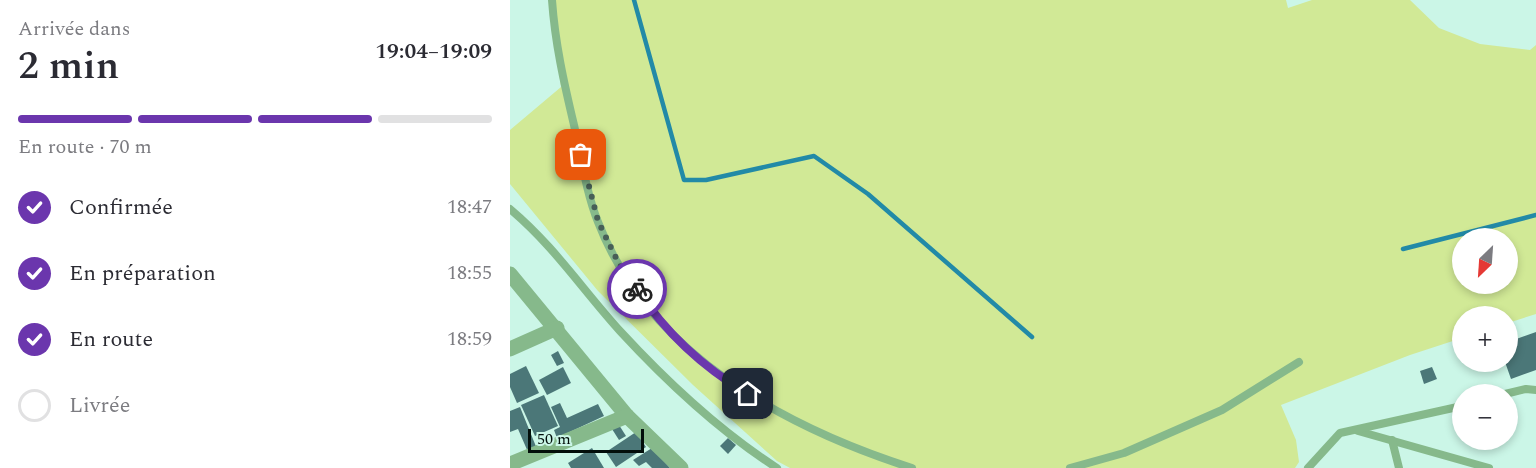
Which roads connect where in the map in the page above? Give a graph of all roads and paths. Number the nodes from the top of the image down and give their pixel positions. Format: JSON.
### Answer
{"nodes":[{"id":1,"x":552,"y":0,"type":"edge"},
{"id":2,"x":510,"y":209,"type":"edge"},
{"id":3,"x":510,"y":274,"type":"edge"},
{"id":4,"x":557,"y":328,"type":"junction"},
{"id":5,"x":510,"y":349,"type":"edge"},
{"id":6,"x":1299,"y":362,"type":"dead end"},
{"id":7,"x":1536,"y":390,"type":"edge"},
{"id":8,"x":1518,"y":391,"type":"edge"},
{"id":9,"x":1452,"y":408,"type":"edge"},
{"id":10,"x":627,"y":416,"type":"junction"},
{"id":11,"x":1357,"y":430,"type":"junction"},
{"id":12,"x":1392,"y":440,"type":"junction"},
{"id":13,"x":510,"y":464,"type":"edge"},
{"id":14,"x":681,"y":468,"type":"edge"},
{"id":15,"x":777,"y":468,"type":"edge"},
{"id":16,"x":912,"y":468,"type":"edge"},
{"id":17,"x":1070,"y":468,"type":"edge"},
{"id":18,"x":1308,"y":468,"type":"edge"},
{"id":19,"x":1399,"y":468,"type":"edge"},
{"id":20,"x":1489,"y":468,"type":"edge"}],
"edges":[{"from":1,"to":16,"type":"lane"},
{"from":2,"to":15,"type":"lane"},
{"from":3,"to":4,"type":"street"},
{"from":4,"to":5,"type":"street"},
{"from":4,"to":10,"type":"street"},
{"from":6,"to":17,"type":"lane"},
{"from":7,"to":8,"type":"lane"},
{"from":9,"to":11,"type":"lane"},
{"from":10,"to":13,"type":"street"},
{"from":10,"to":14,"type":"street"},
{"from":11,"to":12,"type":"lane"},
{"from":11,"to":18,"type":"lane"},
{"from":12,"to":19,"type":"lane"},
{"from":12,"to":20,"type":"lane"}]}
